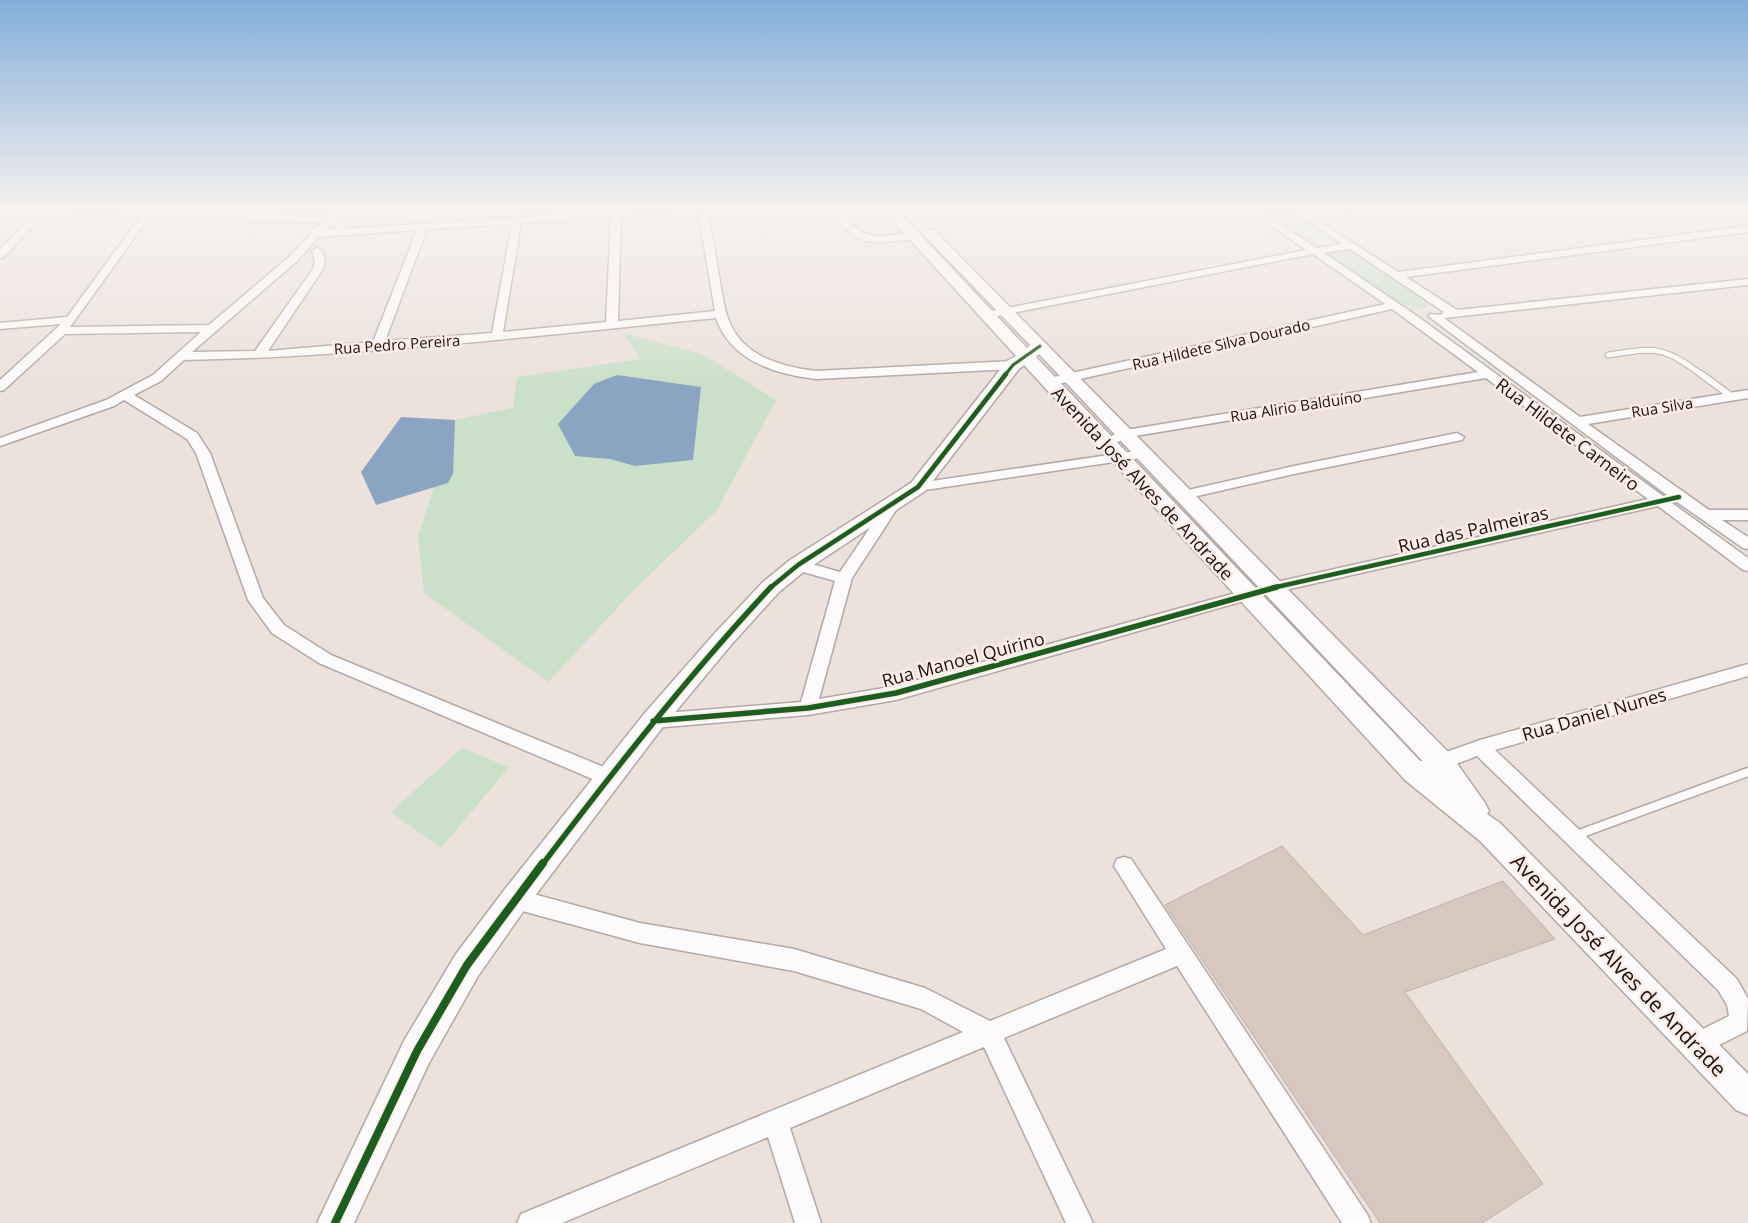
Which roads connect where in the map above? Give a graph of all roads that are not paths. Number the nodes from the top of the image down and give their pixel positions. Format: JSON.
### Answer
{"nodes":[{"id":1,"x":109,"y":267,"type":"edge"},
{"id":2,"x":282,"y":267,"type":"edge"},
{"id":3,"x":318,"y":267,"type":"edge"},
{"id":4,"x":408,"y":267,"type":"edge"},
{"id":5,"x":509,"y":267,"type":"edge"},
{"id":6,"x":614,"y":267,"type":"edge"},
{"id":7,"x":712,"y":267,"type":"edge"},
{"id":8,"x":941,"y":267,"type":"edge"},
{"id":9,"x":963,"y":267,"type":"edge"},
{"id":10,"x":1229,"y":267,"type":"edge"},
{"id":11,"x":1340,"y":267,"type":"edge"},
{"id":12,"x":1386,"y":267,"type":"edge"},
{"id":13,"x":1458,"y":267,"type":"edge"},
{"id":14,"x":1398,"y":275,"type":"junction"},
{"id":15,"x":1748,"y":282,"type":"edge"},
{"id":16,"x":1394,"y":305,"type":"junction"},
{"id":17,"x":1006,"y":311,"type":"junction"},
{"id":18,"x":720,"y":314,"type":"junction"},
{"id":19,"x":986,"y":314,"type":"junction"},
{"id":20,"x":1455,"y":314,"type":"junction"},
{"id":21,"x":1434,"y":316,"type":"junction"},
{"id":22,"x":1413,"y":318,"type":"junction"},
{"id":23,"x":70,"y":320,"type":"junction"},
{"id":24,"x":612,"y":324,"type":"junction"},
{"id":25,"x":0,"y":326,"type":"edge"},
{"id":26,"x":212,"y":328,"type":"junction"},
{"id":27,"x":62,"y":331,"type":"junction"},
{"id":28,"x":497,"y":336,"type":"junction"},
{"id":29,"x":378,"y":345,"type":"junction"},
{"id":30,"x":259,"y":355,"type":"junction"},
{"id":31,"x":1608,"y":355,"type":"dead end"},
{"id":32,"x":181,"y":356,"type":"junction"},
{"id":33,"x":1026,"y":356,"type":"junction"},
{"id":34,"x":1488,"y":374,"type":"junction"},
{"id":35,"x":1071,"y":377,"type":"junction"},
{"id":36,"x":1049,"y":382,"type":"junction"},
{"id":37,"x":0,"y":387,"type":"edge"},
{"id":38,"x":1748,"y":394,"type":"edge"},
{"id":39,"x":126,"y":396,"type":"junction"},
{"id":40,"x":1731,"y":396,"type":"junction"},
{"id":41,"x":1555,"y":406,"type":"junction"},
{"id":42,"x":1535,"y":408,"type":"junction"},
{"id":43,"x":1576,"y":422,"type":"junction"},
{"id":44,"x":1126,"y":434,"type":"junction"},
{"id":45,"x":1457,"y":437,"type":"dead end"},
{"id":46,"x":0,"y":442,"type":"edge"},
{"id":47,"x":1112,"y":450,"type":"junction"},
{"id":48,"x":1144,"y":454,"type":"junction"},
{"id":49,"x":918,"y":487,"type":"junction"},
{"id":50,"x":1184,"y":495,"type":"junction"},
{"id":51,"x":1679,"y":497,"type":"junction"},
{"id":52,"x":895,"y":501,"type":"junction"},
{"id":53,"x":1659,"y":501,"type":"junction"},
{"id":54,"x":1705,"y":514,"type":"junction"},
{"id":55,"x":1748,"y":514,"type":"edge"},
{"id":56,"x":1677,"y":515,"type":"junction"},
{"id":57,"x":1748,"y":544,"type":"edge"},
{"id":58,"x":798,"y":565,"type":"junction"},
{"id":59,"x":1748,"y":566,"type":"edge"},
{"id":60,"x":844,"y":578,"type":"junction"},
{"id":61,"x":1272,"y":588,"type":"junction"},
{"id":62,"x":1248,"y":594,"type":"junction"},
{"id":63,"x":1748,"y":670,"type":"edge"},
{"id":64,"x":808,"y":708,"type":"junction"},
{"id":65,"x":653,"y":721,"type":"junction"},
{"id":66,"x":1480,"y":747,"type":"junction"},
{"id":67,"x":1442,"y":763,"type":"junction"},
{"id":68,"x":1414,"y":772,"type":"junction"},
{"id":69,"x":1748,"y":772,"type":"edge"},
{"id":70,"x":609,"y":778,"type":"junction"},
{"id":71,"x":1490,"y":832,"type":"junction"},
{"id":72,"x":1572,"y":836,"type":"junction"},
{"id":73,"x":1124,"y":866,"type":"dead end"},
{"id":74,"x":515,"y":899,"type":"junction"},
{"id":75,"x":1182,"y":953,"type":"junction"},
{"id":76,"x":990,"y":1034,"type":"junction"},
{"id":77,"x":1697,"y":1044,"type":"junction"},
{"id":78,"x":1748,"y":1098,"type":"edge"},
{"id":79,"x":776,"y":1122,"type":"junction"},
{"id":80,"x":335,"y":1223,"type":"edge"},
{"id":81,"x":530,"y":1223,"type":"edge"},
{"id":82,"x":808,"y":1223,"type":"edge"},
{"id":83,"x":1080,"y":1223,"type":"edge"},
{"id":84,"x":1358,"y":1223,"type":"edge"}],
"edges":[{"from":1,"to":23,"type":"street"},
{"from":2,"to":26,"type":"street"},
{"from":3,"to":30,"type":"street"},
{"from":4,"to":29,"type":"street"},
{"from":5,"to":28,"type":"street"},
{"from":6,"to":24,"type":"street"},
{"from":7,"to":18,"type":"street"},
{"from":8,"to":19,"type":"main road","name":"Avenida José Alves de Andrade"},
{"from":9,"to":17,"type":"main road","name":"Avenida José Alves de Andrade"},
{"from":10,"to":17,"type":"street"},
{"from":11,"to":16,"type":"street","name":"Rua Hildete Carneiro"},
{"from":12,"to":14,"type":"street"},
{"from":13,"to":14,"type":"street"},
{"from":14,"to":20,"type":"street"},
{"from":15,"to":20,"type":"street"},
{"from":16,"to":22,"type":"street","name":"Rua Hildete Carneiro"},
{"from":16,"to":35,"type":"street","name":"Rua Hildete Silva Dourado"},
{"from":17,"to":19,"type":"street"},
{"from":17,"to":33,"type":"main road","name":"Avenida José Alves de Andrade"},
{"from":18,"to":24,"type":"street","name":"Rua Pedro Pereira"},
{"from":18,"to":33,"type":"street"},
{"from":19,"to":33,"type":"main road","name":"Avenida José Alves de Andrade"},
{"from":20,"to":21,"type":"street"},
{"from":21,"to":22,"type":"street"},
{"from":21,"to":41,"type":"street","name":"Rua Hildete Carneiro"},
{"from":22,"to":34,"type":"street","name":"Rua Hildete Carneiro"},
{"from":23,"to":25,"type":"street"},
{"from":23,"to":27,"type":"street"},
{"from":24,"to":28,"type":"street","name":"Rua Pedro Pereira"},
{"from":26,"to":27,"type":"street"},
{"from":26,"to":32,"type":"street"},
{"from":27,"to":37,"type":"street"},
{"from":28,"to":29,"type":"street","name":"Rua Pedro Pereira"},
{"from":29,"to":30,"type":"street","name":"Rua Pedro Pereira"},
{"from":30,"to":32,"type":"street","name":"Rua Pedro Pereira"},
{"from":31,"to":40,"type":"lane"},
{"from":32,"to":39,"type":"street"},
{"from":33,"to":35,"type":"main road","name":"Avenida José Alves de Andrade"},
{"from":33,"to":36,"type":"main road","name":"Avenida José Alves de Andrade"},
{"from":33,"to":49,"type":"main road"},
{"from":34,"to":42,"type":"street","name":"Rua Hildete Carneiro"},
{"from":34,"to":44,"type":"street","name":"Rua Alirio Balduíno"},
{"from":35,"to":36,"type":"street","name":"Rua Hildete Silva Dourado"},
{"from":35,"to":44,"type":"main road","name":"Avenida José Alves de Andrade"},
{"from":36,"to":47,"type":"main road","name":"Avenida José Alves de Andrade"},
{"from":38,"to":40,"type":"street","name":"Rua Silva"},
{"from":39,"to":46,"type":"street"},
{"from":39,"to":70,"type":"street"},
{"from":40,"to":43,"type":"street","name":"Rua Silva"},
{"from":41,"to":42,"type":"street"},
{"from":41,"to":43,"type":"street","name":"Rua Hildete Carneiro"},
{"from":42,"to":53,"type":"street","name":"Rua Hildete Carneiro"},
{"from":43,"to":51,"type":"street","name":"Rua Hildete Carneiro"},
{"from":44,"to":47,"type":"street","name":"Rua Alirio Balduíno"},
{"from":44,"to":48,"type":"main road","name":"Avenida José Alves de Andrade"},
{"from":45,"to":50,"type":"street"},
{"from":47,"to":48,"type":"street"},
{"from":47,"to":49,"type":"street"},
{"from":47,"to":62,"type":"main road","name":"Avenida José Alves de Andrade"},
{"from":48,"to":50,"type":"main road","name":"Avenida José Alves de Andrade"},
{"from":49,"to":52,"type":"main road"},
{"from":50,"to":61,"type":"main road","name":"Avenida José Alves de Andrade"},
{"from":51,"to":53,"type":"street","name":"Rua das Palmeiras"},
{"from":51,"to":54,"type":"street","name":"Rua Hildete Carneiro"},
{"from":52,"to":58,"type":"main road"},
{"from":52,"to":60,"type":"street"},
{"from":53,"to":56,"type":"street","name":"Rua Hildete Carneiro"},
{"from":53,"to":61,"type":"street","name":"Rua das Palmeiras"},
{"from":54,"to":55,"type":"street"},
{"from":54,"to":56,"type":"street"},
{"from":54,"to":57,"type":"street","name":"Rua Hildete Carneiro"},
{"from":56,"to":59,"type":"street","name":"Rua Hildete Carneiro"},
{"from":58,"to":60,"type":"street"},
{"from":58,"to":65,"type":"main road"},
{"from":60,"to":64,"type":"street"},
{"from":61,"to":62,"type":"street","name":"Rua Manoel Quirino"},
{"from":61,"to":67,"type":"main road","name":"Avenida José Alves de Andrade"},
{"from":62,"to":64,"type":"street","name":"Rua Manoel Quirino"},
{"from":62,"to":68,"type":"main road","name":"Avenida José Alves de Andrade"},
{"from":63,"to":66,"type":"street","name":"Rua Daniel Nunes"},
{"from":64,"to":65,"type":"street","name":"Rua Manoel Quirino"},
{"from":65,"to":70,"type":"main road"},
{"from":66,"to":67,"type":"street","name":"Rua Daniel Nunes"},
{"from":66,"to":72,"type":"street"},
{"from":67,"to":68,"type":"street","name":"Rua Daniel Nunes"},
{"from":67,"to":71,"type":"main road","name":"Avenida José Alves de Andrade"},
{"from":68,"to":71,"type":"main road","name":"Avenida José Alves de Andrade"},
{"from":69,"to":72,"type":"lane"},
{"from":70,"to":74,"type":"main road"},
{"from":71,"to":77,"type":"main road","name":"Avenida José Alves de Andrade"},
{"from":72,"to":77,"type":"street"},
{"from":73,"to":75,"type":"street"},
{"from":74,"to":76,"type":"street"},
{"from":74,"to":80,"type":"main road"},
{"from":75,"to":76,"type":"street"},
{"from":75,"to":84,"type":"street"},
{"from":76,"to":79,"type":"street"},
{"from":76,"to":83,"type":"street"},
{"from":77,"to":78,"type":"main road","name":"Avenida José Alves de Andrade"},
{"from":79,"to":81,"type":"street"},
{"from":79,"to":82,"type":"street"}]}
